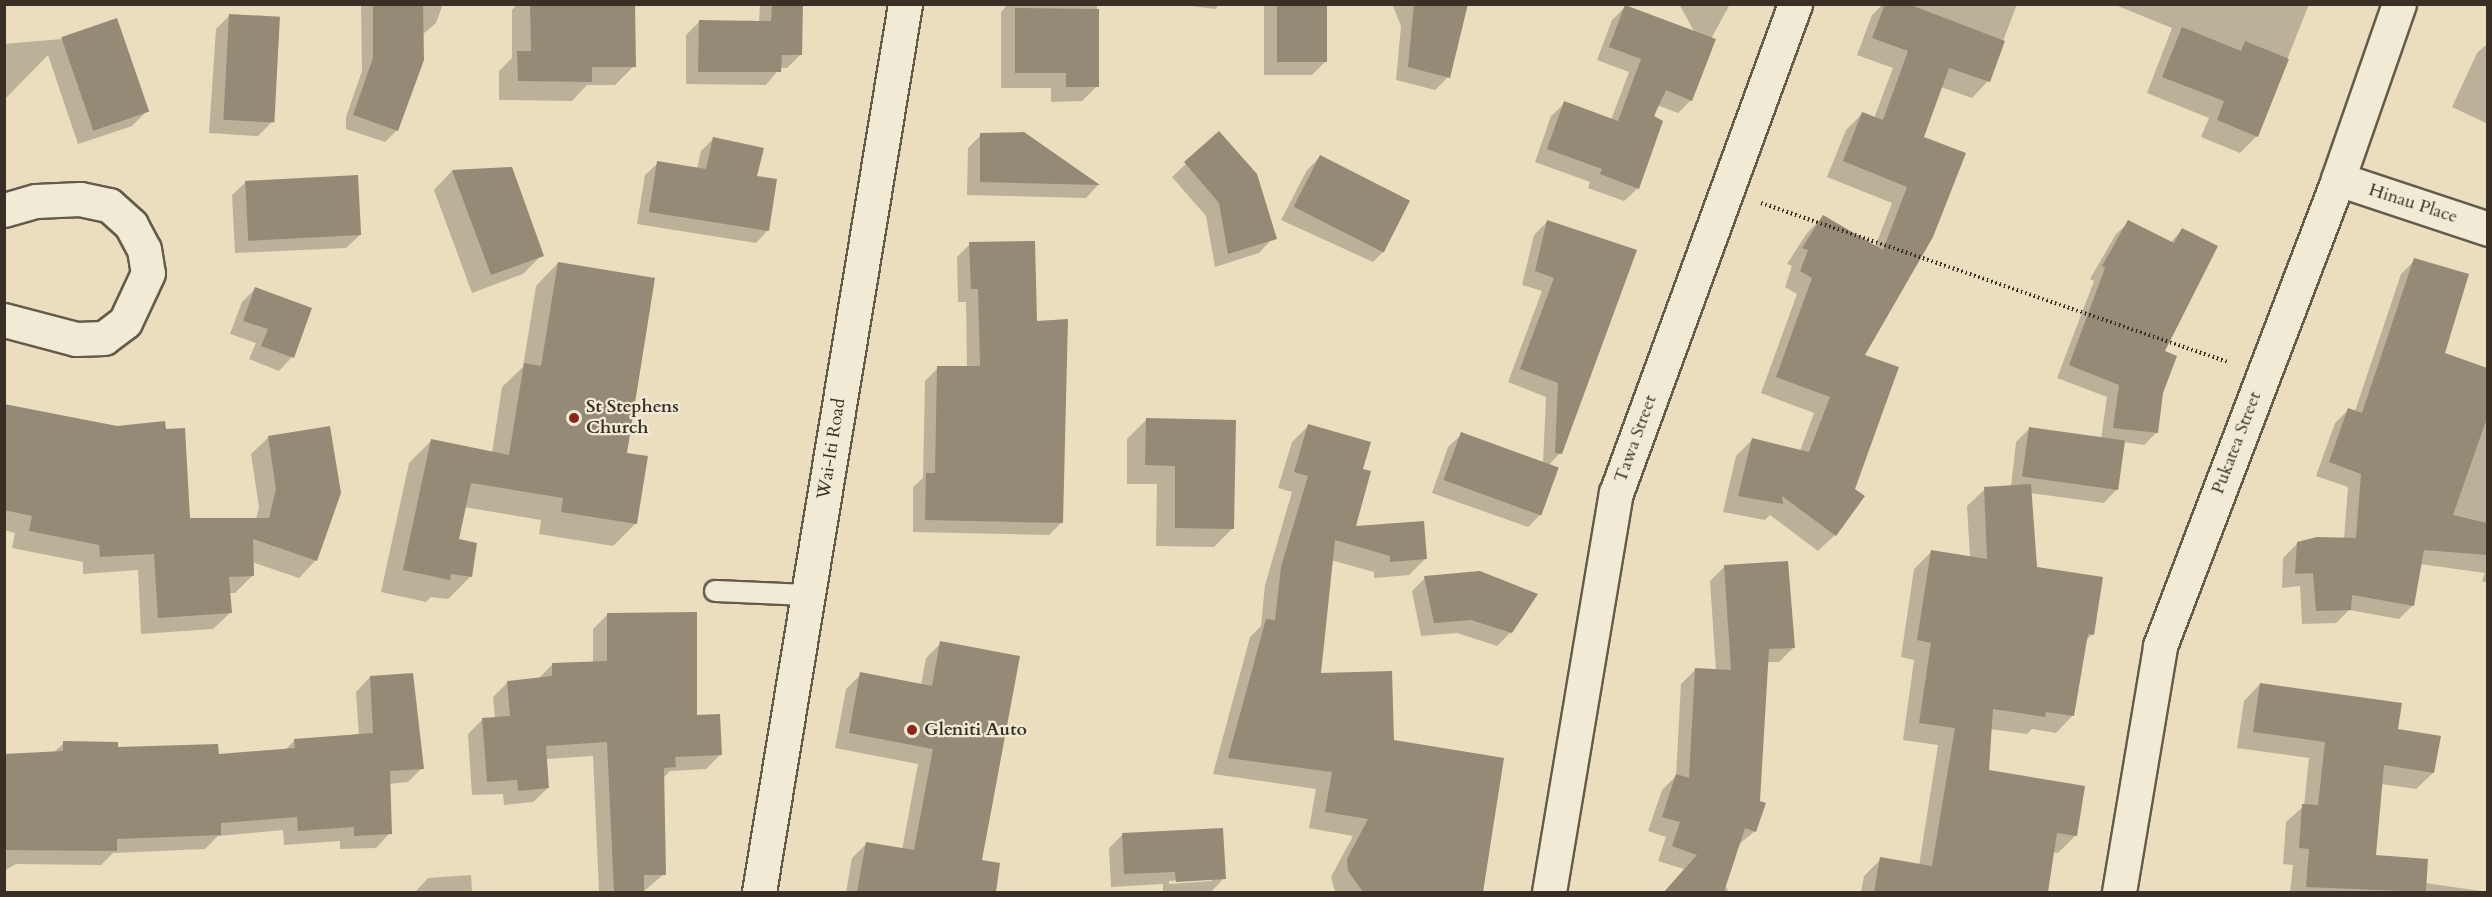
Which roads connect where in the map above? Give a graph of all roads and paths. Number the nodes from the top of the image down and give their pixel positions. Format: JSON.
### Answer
{"nodes":[{"id":1,"x":905,"y":4,"type":"edge"},
{"id":2,"x":1795,"y":4,"type":"edge"},
{"id":3,"x":2398,"y":4,"type":"edge"},
{"id":4,"x":2338,"y":179,"type":"junction"},
{"id":5,"x":1726,"y":191,"type":"junction"},
{"id":6,"x":4,"y":210,"type":"edge"},
{"id":7,"x":2487,"y":229,"type":"edge"},
{"id":8,"x":4,"y":320,"type":"edge"},
{"id":9,"x":2263,"y":374,"type":"junction"},
{"id":10,"x":715,"y":591,"type":"dead end"},
{"id":11,"x":808,"y":595,"type":"junction"},
{"id":12,"x":759,"y":892,"type":"edge"},
{"id":13,"x":1549,"y":892,"type":"edge"},
{"id":14,"x":2119,"y":892,"type":"edge"}],
"edges":[{"from":1,"to":11,"type":"street","name":"Wai-Iti Road"},
{"from":2,"to":5,"type":"street","name":"Tawa Street"},
{"from":3,"to":4,"type":"street","name":"Pukatea Street"},
{"from":4,"to":7,"type":"street","name":"Hinau Place"},
{"from":4,"to":9,"type":"street","name":"Pukatea Street"},
{"from":5,"to":9,"type":"path"},
{"from":5,"to":13,"type":"street","name":"Tawa Street"},
{"from":6,"to":8,"type":"street"},
{"from":9,"to":14,"type":"street","name":"Pukatea Street"},
{"from":10,"to":11,"type":"lane"},
{"from":11,"to":12,"type":"street","name":"Wai-Iti Road"}]}
